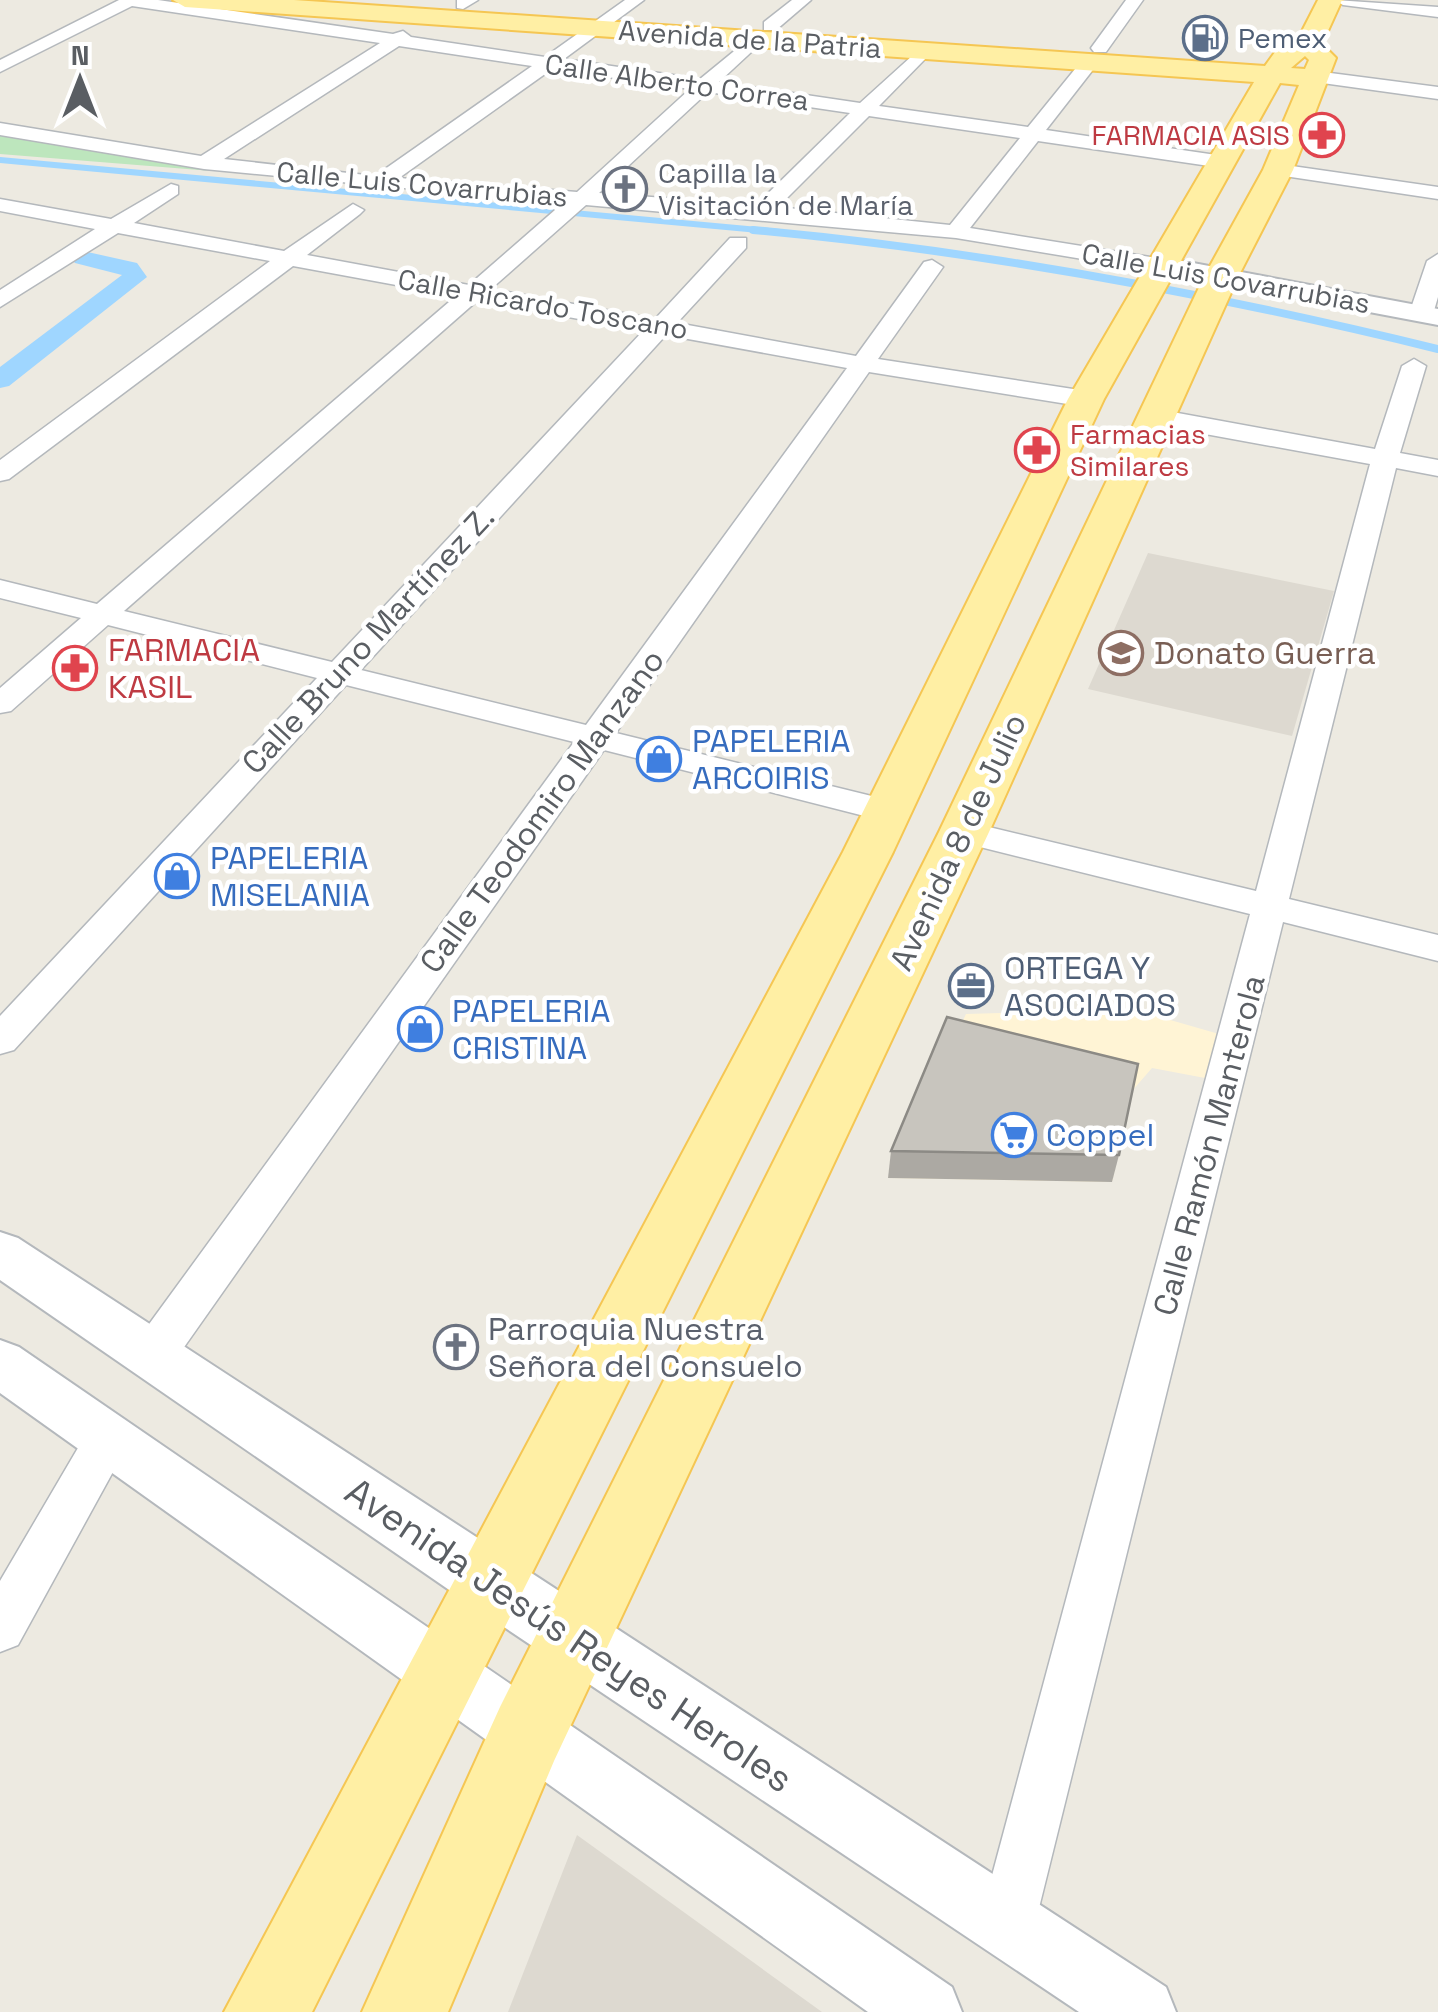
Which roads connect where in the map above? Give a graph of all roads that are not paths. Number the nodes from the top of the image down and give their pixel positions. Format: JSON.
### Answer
{"nodes":[{"id":1,"x":131,"y":0,"type":"edge"},
{"id":2,"x":186,"y":0,"type":"edge"},
{"id":3,"x":398,"y":0,"type":"edge"},
{"id":4,"x":803,"y":0,"type":"edge"},
{"id":5,"x":1136,"y":0,"type":"edge"},
{"id":6,"x":1330,"y":0,"type":"edge"},
{"id":7,"x":1343,"y":0,"type":"edge"},
{"id":8,"x":467,"y":2,"type":"edge"},
{"id":9,"x":300,"y":8,"type":"junction"},
{"id":10,"x":1438,"y":12,"type":"edge"},
{"id":11,"x":616,"y":14,"type":"edge"},
{"id":12,"x":435,"y":17,"type":"junction"},
{"id":13,"x":273,"y":24,"type":"junction"},
{"id":14,"x":763,"y":32,"type":"junction"},
{"id":15,"x":393,"y":42,"type":"junction"},
{"id":16,"x":923,"y":51,"type":"junction"},
{"id":17,"x":1095,"y":55,"type":"junction"},
{"id":18,"x":551,"y":63,"type":"junction"},
{"id":19,"x":1300,"y":65,"type":"junction"},
{"id":20,"x":0,"y":67,"type":"edge"},
{"id":21,"x":703,"y":86,"type":"junction"},
{"id":22,"x":1438,"y":94,"type":"edge"},
{"id":23,"x":867,"y":110,"type":"junction"},
{"id":24,"x":0,"y":129,"type":"edge"},
{"id":25,"x":1038,"y":135,"type":"junction"},
{"id":26,"x":1224,"y":162,"type":"junction"},
{"id":27,"x":204,"y":163,"type":"junction"},
{"id":28,"x":1278,"y":170,"type":"junction"},
{"id":29,"x":379,"y":183,"type":"junction"},
{"id":30,"x":171,"y":190,"type":"dead end"},
{"id":31,"x":1438,"y":193,"type":"edge"},
{"id":32,"x":580,"y":200,"type":"junction"},
{"id":33,"x":0,"y":205,"type":"edge"},
{"id":34,"x":353,"y":210,"type":"dead end"},
{"id":35,"x":761,"y":212,"type":"junction"},
{"id":36,"x":116,"y":226,"type":"junction"},
{"id":37,"x":956,"y":232,"type":"junction"},
{"id":38,"x":738,"y":242,"type":"dead end"},
{"id":39,"x":288,"y":257,"type":"junction"},
{"id":40,"x":1438,"y":262,"type":"edge"},
{"id":41,"x":932,"y":267,"type":"dead end"},
{"id":42,"x":1152,"y":280,"type":"junction"},
{"id":43,"x":471,"y":292,"type":"junction"},
{"id":44,"x":1215,"y":292,"type":"junction"},
{"id":45,"x":0,"y":300,"type":"edge"},
{"id":46,"x":1430,"y":316,"type":"edge"},
{"id":47,"x":659,"y":326,"type":"junction"},
{"id":48,"x":862,"y":364,"type":"junction"},
{"id":49,"x":1414,"y":366,"type":"dead end"},
{"id":50,"x":1086,"y":399,"type":"junction"},
{"id":51,"x":1156,"y":418,"type":"junction"},
{"id":52,"x":1384,"y":458,"type":"junction"},
{"id":53,"x":1438,"y":468,"type":"edge"},
{"id":54,"x":0,"y":473,"type":"edge"},
{"id":55,"x":0,"y":589,"type":"edge"},
{"id":56,"x":102,"y":615,"type":"junction"},
{"id":57,"x":337,"y":674,"type":"junction"},
{"id":58,"x":0,"y":704,"type":"edge"},
{"id":59,"x":595,"y":738,"type":"junction"},
{"id":60,"x":888,"y":811,"type":"junction"},
{"id":61,"x":964,"y":832,"type":"junction"},
{"id":62,"x":1271,"y":907,"type":"junction"},
{"id":63,"x":1438,"y":948,"type":"edge"},
{"id":64,"x":0,"y":1040,"type":"edge"},
{"id":65,"x":0,"y":1254,"type":"edge"},
{"id":66,"x":152,"y":1356,"type":"junction"},
{"id":67,"x":0,"y":1364,"type":"edge"},
{"id":68,"x":108,"y":1439,"type":"junction"},
{"id":69,"x":492,"y":1585,"type":"junction"},
{"id":70,"x":0,"y":1628,"type":"edge"},
{"id":71,"x":575,"y":1639,"type":"junction"},
{"id":72,"x":445,"y":1675,"type":"junction"},
{"id":73,"x":528,"y":1734,"type":"junction"},
{"id":74,"x":1007,"y":1924,"type":"junction"},
{"id":75,"x":267,"y":2012,"type":"edge"},
{"id":76,"x":404,"y":2012,"type":"edge"},
{"id":77,"x":926,"y":2012,"type":"edge"},
{"id":78,"x":1141,"y":2012,"type":"edge"}],
"edges":[{"from":1,"to":13,"type":"street","name":"Calle Alberto Correa"},
{"from":1,"to":20,"type":"street"},
{"from":2,"to":9,"type":"main road","name":"Avenida de la Patria"},
{"from":3,"to":8,"type":"main road","name":"Avenida de la Patria"},
{"from":4,"to":14,"type":"street"},
{"from":5,"to":17,"type":"street"},
{"from":6,"to":19,"type":"main road","name":"Avenida 8 de Julio"},
{"from":7,"to":10,"type":"street"},
{"from":8,"to":11,"type":"main road","name":"Avenida de la Patria"},
{"from":9,"to":12,"type":"main road","name":"Avenida de la Patria"},
{"from":9,"to":13,"type":"street"},
{"from":11,"to":12,"type":"main road","name":"Avenida de la Patria"},
{"from":11,"to":14,"type":"main road","name":"Avenida de la Patria"},
{"from":11,"to":18,"type":"street"},
{"from":12,"to":15,"type":"street"},
{"from":13,"to":15,"type":"street","name":"Calle Alberto Correa"},
{"from":14,"to":16,"type":"main road","name":"Avenida de la Patria"},
{"from":14,"to":17,"type":"main road","name":"Avenida de la Patria"},
{"from":14,"to":21,"type":"street"},
{"from":15,"to":18,"type":"street","name":"Calle Alberto Correa"},
{"from":15,"to":27,"type":"street"},
{"from":16,"to":17,"type":"main road","name":"Avenida de la Patria"},
{"from":16,"to":23,"type":"street"},
{"from":17,"to":19,"type":"main road","name":"Avenida de la Patria"},
{"from":17,"to":25,"type":"street"},
{"from":18,"to":21,"type":"street","name":"Calle Alberto Correa"},
{"from":18,"to":29,"type":"street"},
{"from":19,"to":22,"type":"street"},
{"from":19,"to":26,"type":"main road","name":"Avenida 8 de Julio"},
{"from":19,"to":28,"type":"main road","name":"Avenida 8 de Julio"},
{"from":21,"to":23,"type":"street","name":"Calle Alberto Correa"},
{"from":21,"to":32,"type":"street"},
{"from":23,"to":25,"type":"street","name":"Calle Alberto Correa"},
{"from":23,"to":35,"type":"street"},
{"from":24,"to":27,"type":"street","name":"Calle Luis Covarrubias"},
{"from":25,"to":26,"type":"street","name":"Calle Alberto Correa"},
{"from":25,"to":37,"type":"street"},
{"from":26,"to":42,"type":"main road","name":"Avenida 8 de Julio"},
{"from":27,"to":29,"type":"street","name":"Calle Luis Covarrubias"},
{"from":28,"to":31,"type":"street"},
{"from":28,"to":44,"type":"main road","name":"Avenida 8 de Julio"},
{"from":29,"to":32,"type":"street","name":"Calle Luis Covarrubias"},
{"from":30,"to":36,"type":"street"},
{"from":32,"to":35,"type":"street","name":"Calle Luis Covarrubias"},
{"from":32,"to":43,"type":"street"},
{"from":33,"to":36,"type":"street","name":"Calle Ricardo Toscano"},
{"from":34,"to":39,"type":"street"},
{"from":35,"to":37,"type":"street","name":"Calle Luis Covarrubias"},
{"from":36,"to":39,"type":"street","name":"Calle Ricardo Toscano"},
{"from":36,"to":45,"type":"street"},
{"from":37,"to":42,"type":"street","name":"Calle Luis Covarrubias"},
{"from":38,"to":47,"type":"street","name":"Calle Bruno Martínez Z."},
{"from":39,"to":43,"type":"street","name":"Calle Ricardo Toscano"},
{"from":39,"to":54,"type":"street"},
{"from":40,"to":46,"type":"street"},
{"from":41,"to":48,"type":"street","name":"Calle Teodomiro Manzano"},
{"from":42,"to":44,"type":"street","name":"Calle Luis Covarrubias"},
{"from":42,"to":50,"type":"main road","name":"Avenida 8 de Julio"},
{"from":43,"to":47,"type":"street","name":"Calle Ricardo Toscano"},
{"from":43,"to":56,"type":"street"},
{"from":44,"to":46,"type":"street","name":"Calle Luis Covarrubias"},
{"from":44,"to":51,"type":"main road","name":"Avenida 8 de Julio"},
{"from":47,"to":48,"type":"street","name":"Calle Ricardo Toscano"},
{"from":47,"to":57,"type":"street","name":"Calle Bruno Martínez Z."},
{"from":48,"to":50,"type":"street","name":"Calle Ricardo Toscano"},
{"from":48,"to":59,"type":"street","name":"Calle Teodomiro Manzano"},
{"from":49,"to":52,"type":"street","name":"Calle Ramón Manterola"},
{"from":50,"to":60,"type":"main road","name":"Avenida 8 de Julio"},
{"from":51,"to":52,"type":"street"},
{"from":51,"to":61,"type":"main road","name":"Avenida 8 de Julio"},
{"from":52,"to":53,"type":"street"},
{"from":52,"to":62,"type":"street","name":"Calle Ramón Manterola"},
{"from":55,"to":56,"type":"street"},
{"from":56,"to":57,"type":"street"},
{"from":56,"to":58,"type":"street"},
{"from":57,"to":59,"type":"street"},
{"from":57,"to":64,"type":"street","name":"Calle Bruno Martínez Z."},
{"from":59,"to":60,"type":"street"},
{"from":59,"to":66,"type":"street","name":"Calle Teodomiro Manzano"},
{"from":60,"to":69,"type":"main road","name":"Avenida 8 de Julio"},
{"from":61,"to":62,"type":"street"},
{"from":61,"to":71,"type":"main road","name":"Avenida 8 de Julio"},
{"from":62,"to":63,"type":"street"},
{"from":62,"to":74,"type":"street","name":"Calle Ramón Manterola"},
{"from":65,"to":66,"type":"street","name":"Avenida Jesús Reyes Heroles"},
{"from":66,"to":69,"type":"street","name":"Avenida Jesús Reyes Heroles"},
{"from":67,"to":68,"type":"street"},
{"from":68,"to":70,"type":"street"},
{"from":68,"to":72,"type":"street"},
{"from":69,"to":71,"type":"street","name":"Avenida Jesús Reyes Heroles"},
{"from":69,"to":72,"type":"main road","name":"Avenida 8 de Julio"},
{"from":71,"to":73,"type":"main road","name":"Avenida 8 de Julio"},
{"from":71,"to":74,"type":"street","name":"Avenida Jesús Reyes Heroles"},
{"from":72,"to":73,"type":"street"},
{"from":72,"to":75,"type":"main road","name":"Avenida 8 de Julio"},
{"from":73,"to":76,"type":"main road","name":"Avenida 8 de Julio"},
{"from":73,"to":77,"type":"street"},
{"from":74,"to":78,"type":"street","name":"Avenida Jesús Reyes Heroles"}]}
